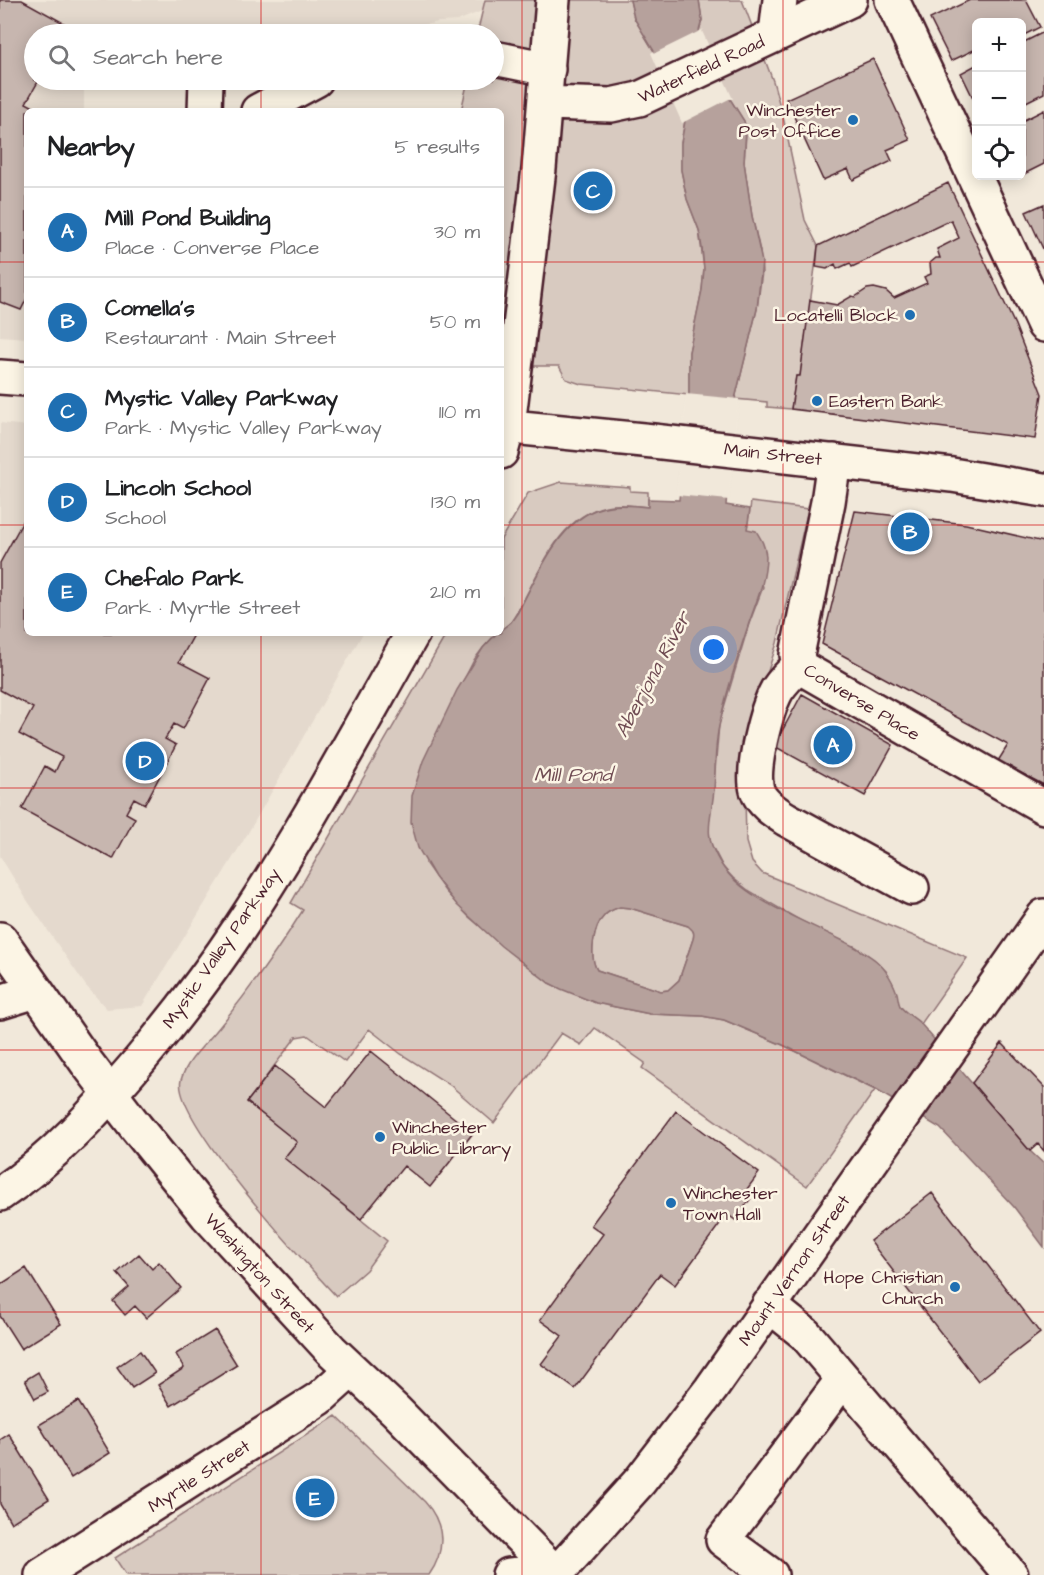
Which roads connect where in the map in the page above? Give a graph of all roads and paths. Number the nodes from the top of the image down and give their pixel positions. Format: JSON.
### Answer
{"nodes":[{"id":1,"x":554,"y":0,"type":"edge"},
{"id":2,"x":780,"y":0,"type":"edge"},
{"id":3,"x":850,"y":0,"type":"edge"},
{"id":4,"x":892,"y":0,"type":"edge"},
{"id":5,"x":776,"y":34,"type":"junction"},
{"id":6,"x":504,"y":60,"type":"edge"},
{"id":7,"x":548,"y":69,"type":"junction"},
{"id":8,"x":206,"y":90,"type":"edge"},
{"id":9,"x":297,"y":90,"type":"edge"},
{"id":10,"x":545,"y":103,"type":"junction"},
{"id":11,"x":205,"y":108,"type":"edge"},
{"id":12,"x":264,"y":108,"type":"edge"},
{"id":13,"x":1044,"y":325,"type":"edge"},
{"id":14,"x":0,"y":377,"type":"edge"},
{"id":15,"x":24,"y":380,"type":"edge"},
{"id":16,"x":504,"y":427,"type":"edge"},
{"id":17,"x":504,"y":435,"type":"edge"},
{"id":18,"x":834,"y":461,"type":"junction"},
{"id":19,"x":1044,"y":490,"type":"edge"},
{"id":20,"x":411,"y":636,"type":"edge"},
{"id":21,"x":799,"y":666,"type":"junction"},
{"id":22,"x":1044,"y":807,"type":"edge"},
{"id":23,"x":912,"y":888,"type":"dead end"},
{"id":24,"x":1044,"y":916,"type":"edge"},
{"id":25,"x":0,"y":939,"type":"edge"},
{"id":26,"x":36,"y":991,"type":"junction"},
{"id":27,"x":0,"y":1002,"type":"edge"},
{"id":28,"x":111,"y":1094,"type":"junction"},
{"id":29,"x":0,"y":1194,"type":"edge"},
{"id":30,"x":769,"y":1305,"type":"junction"},
{"id":31,"x":350,"y":1371,"type":"junction"},
{"id":32,"x":843,"y":1379,"type":"junction"},
{"id":33,"x":557,"y":1574,"type":"edge"},
{"id":34,"x":42,"y":1575,"type":"edge"},
{"id":35,"x":509,"y":1575,"type":"edge"},
{"id":36,"x":771,"y":1575,"type":"edge"},
{"id":37,"x":1011,"y":1575,"type":"edge"}],
"edges":[{"from":1,"to":7,"type":"main road"},
{"from":2,"to":5,"type":"main road"},
{"from":3,"to":5,"type":"main road","name":"Waterfield Road"},
{"from":4,"to":13,"type":"main road"},
{"from":5,"to":10,"type":"main road","name":"Waterfield Road"},
{"from":6,"to":7,"type":"main road"},
{"from":7,"to":10,"type":"main road"},
{"from":8,"to":11,"type":"main road"},
{"from":9,"to":12,"type":"main road"},
{"from":10,"to":16,"type":"main road"},
{"from":14,"to":15,"type":"main road"},
{"from":17,"to":18,"type":"main road","name":"Main Street"},
{"from":18,"to":19,"type":"main road","name":"Main Street"},
{"from":18,"to":21,"type":"main road","name":"Converse Place"},
{"from":20,"to":28,"type":"main road","name":"Mystic Valley Parkway"},
{"from":21,"to":22,"type":"main road","name":"Converse Place"},
{"from":21,"to":23,"type":"main road"},
{"from":24,"to":30,"type":"main road","name":"Mount Vernon Street"},
{"from":25,"to":26,"type":"main road","name":"Washington Street"},
{"from":26,"to":27,"type":"main road"},
{"from":26,"to":28,"type":"main road","name":"Washington Street"},
{"from":28,"to":29,"type":"main road","name":"Mystic Valley Parkway"},
{"from":28,"to":31,"type":"main road","name":"Washington Street"},
{"from":30,"to":32,"type":"main road"},
{"from":30,"to":33,"type":"main road","name":"Mount Vernon Street"},
{"from":31,"to":33,"type":"main road","name":"Washington Street"},
{"from":31,"to":34,"type":"main road","name":"Myrtle Street"},
{"from":32,"to":36,"type":"main road"},
{"from":32,"to":37,"type":"main road"},
{"from":33,"to":35,"type":"main road"}]}
